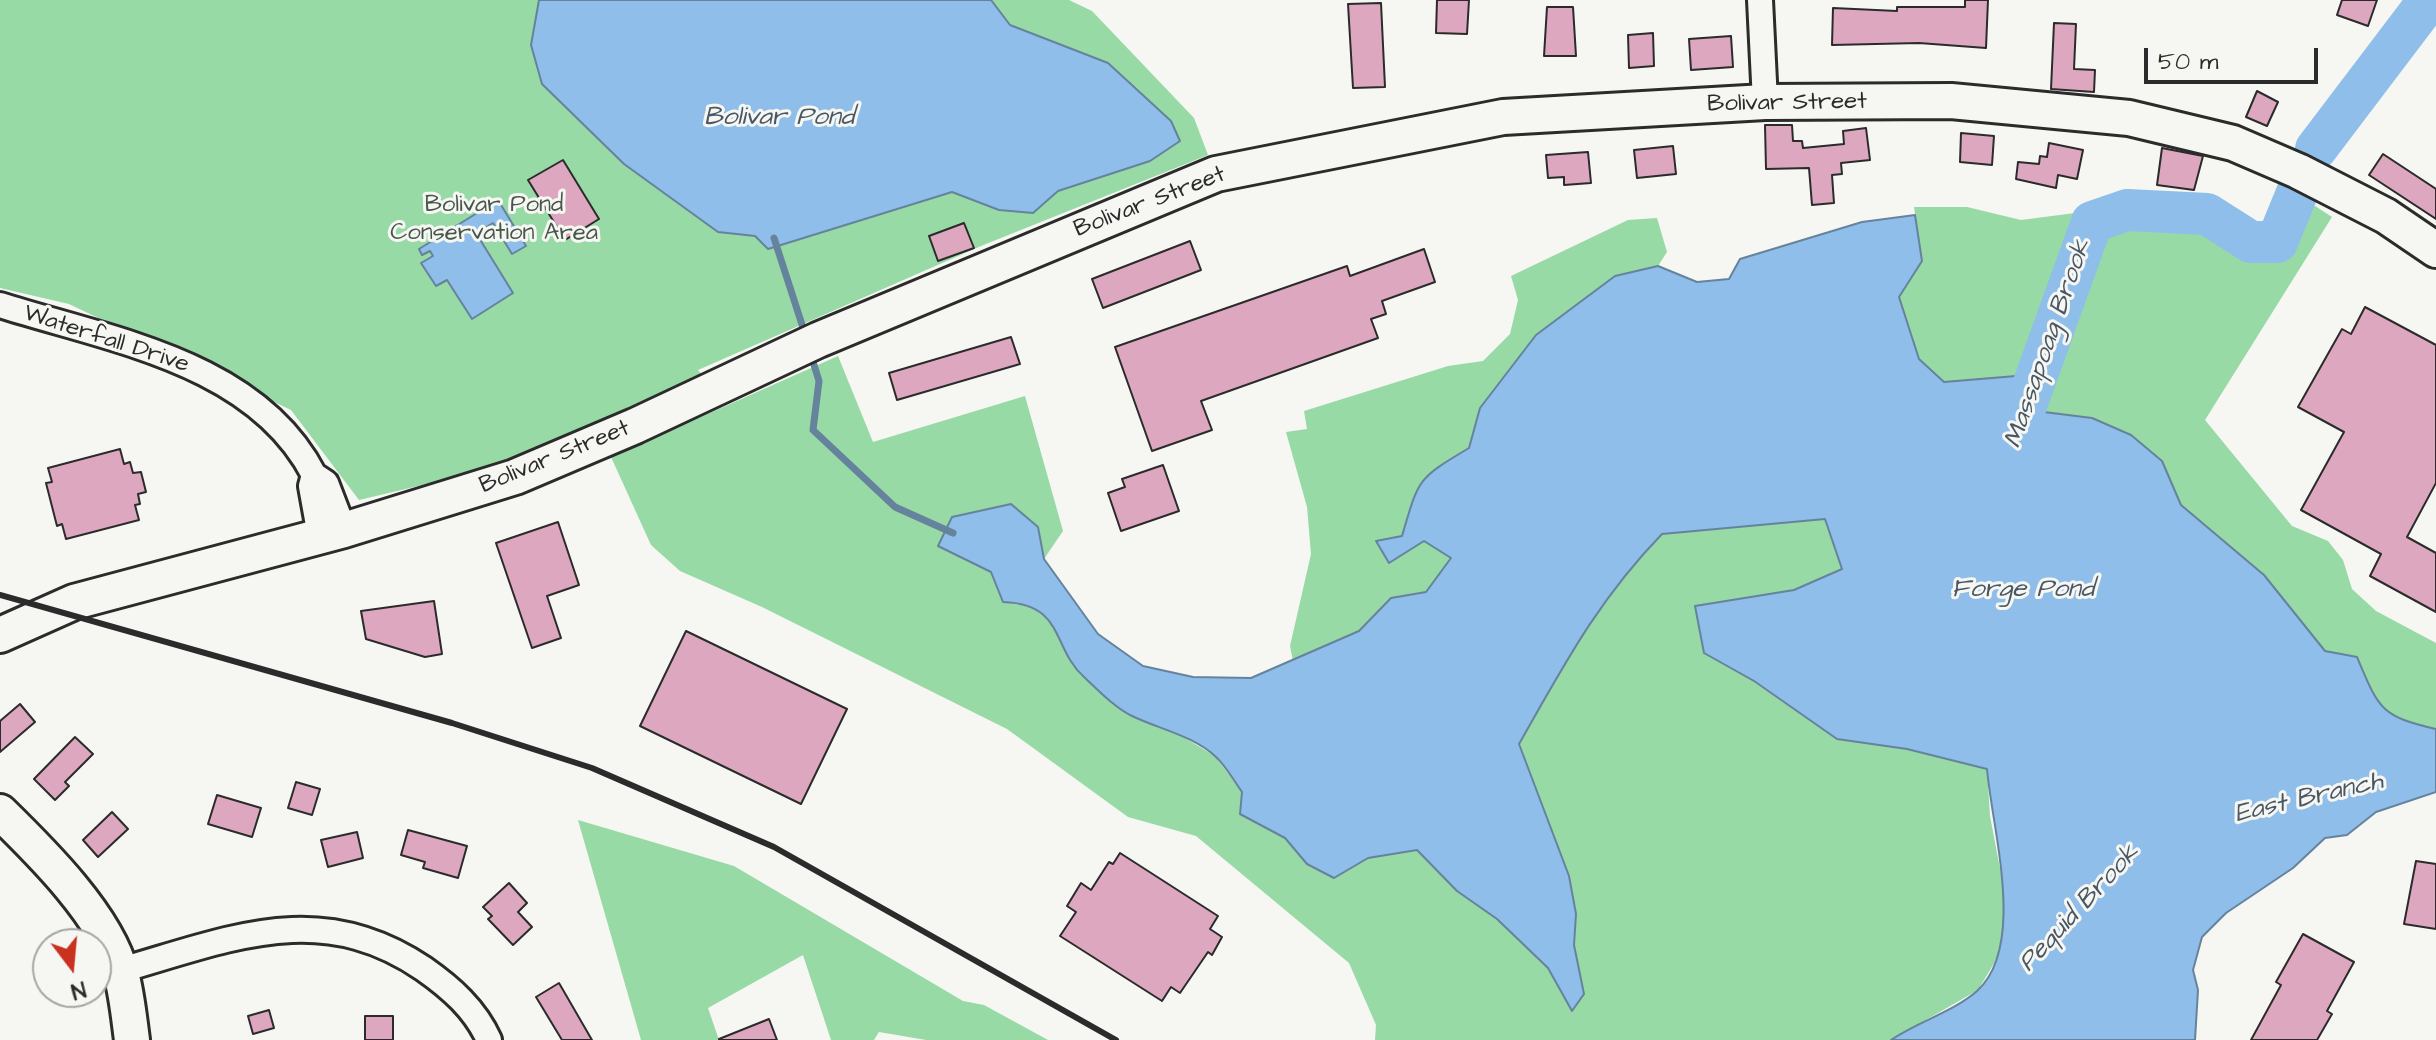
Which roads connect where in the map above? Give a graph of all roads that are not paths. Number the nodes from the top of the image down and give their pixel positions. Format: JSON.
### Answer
{"nodes":[{"id":1,"x":1760,"y":0,"type":"edge"},
{"id":2,"x":1765,"y":102,"type":"junction"},
{"id":3,"x":2436,"y":250,"type":"edge"},
{"id":4,"x":0,"y":305,"type":"edge"},
{"id":5,"x":332,"y":533,"type":"junction"},
{"id":6,"x":0,"y":635,"type":"edge"},
{"id":7,"x":0,"y":812,"type":"edge"},
{"id":8,"x":121,"y":970,"type":"junction"},
{"id":9,"x":132,"y":1040,"type":"edge"},
{"id":10,"x":489,"y":1040,"type":"edge"}],
"edges":[{"from":1,"to":2,"type":"street"},
{"from":2,"to":3,"type":"street","name":"Bolivar Street"},
{"from":2,"to":5,"type":"street","name":"Bolivar Street"},
{"from":4,"to":5,"type":"street","name":"Waterfall Drive"},
{"from":5,"to":6,"type":"street","name":"Bolivar Street"},
{"from":7,"to":8,"type":"street"},
{"from":8,"to":9,"type":"street"},
{"from":8,"to":10,"type":"street"}]}
